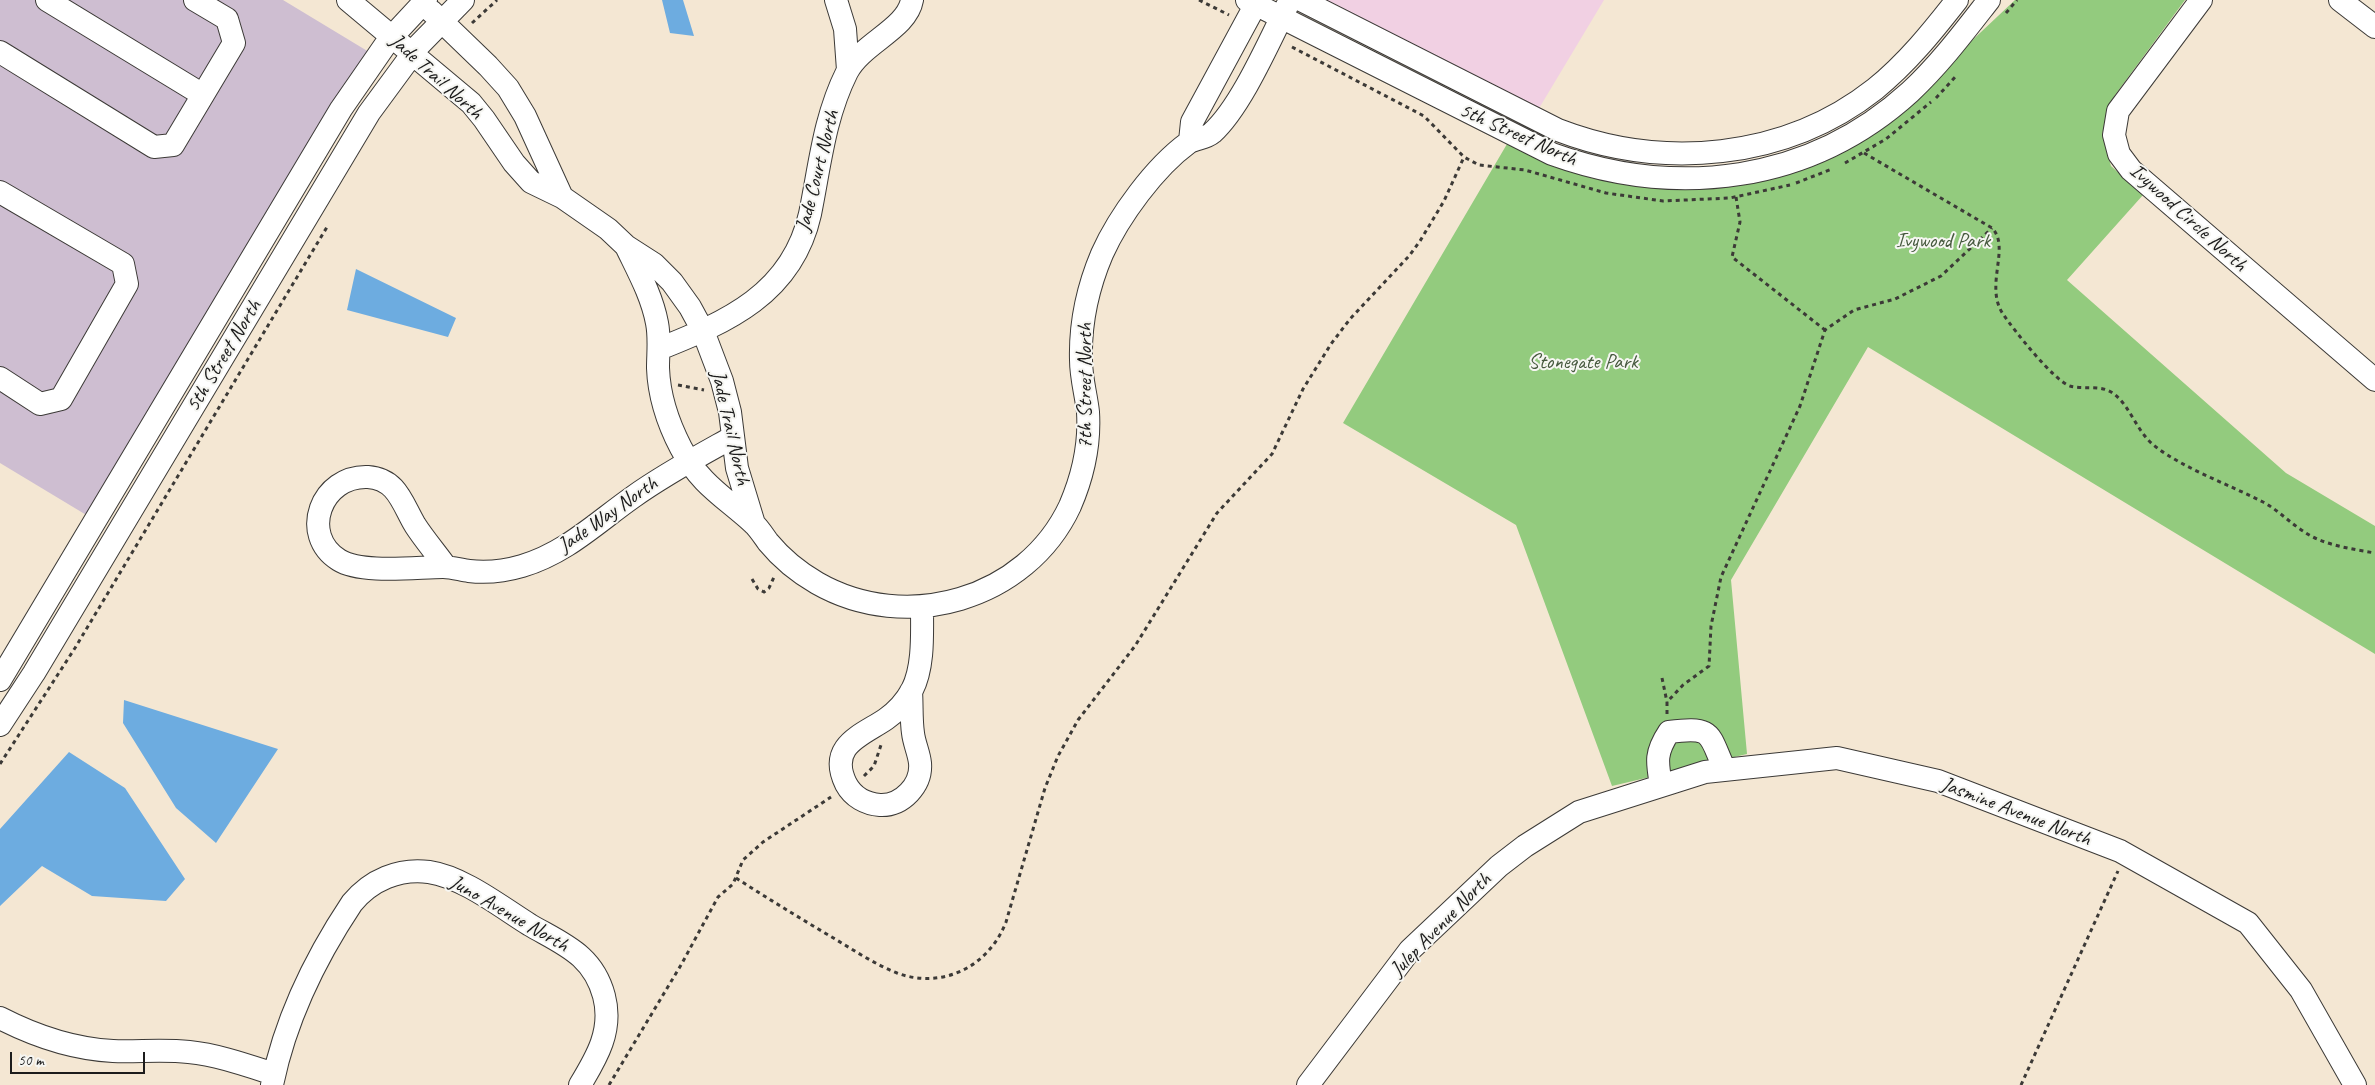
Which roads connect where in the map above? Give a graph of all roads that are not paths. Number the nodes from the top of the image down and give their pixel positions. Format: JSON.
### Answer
{"nodes":[{"id":1,"x":47,"y":0,"type":"edge"},
{"id":2,"x":195,"y":0,"type":"edge"},
{"id":3,"x":348,"y":0,"type":"edge"},
{"id":4,"x":463,"y":0,"type":"edge"},
{"id":5,"x":836,"y":0,"type":"edge"},
{"id":6,"x":912,"y":0,"type":"edge"},
{"id":7,"x":1301,"y":0,"type":"edge"},
{"id":8,"x":1957,"y":0,"type":"edge"},
{"id":9,"x":1989,"y":0,"type":"edge"},
{"id":10,"x":2201,"y":0,"type":"edge"},
{"id":11,"x":2340,"y":0,"type":"edge"},
{"id":12,"x":422,"y":1,"type":"edge"},
{"id":13,"x":1253,"y":2,"type":"edge"},
{"id":14,"x":1286,"y":9,"type":"edge"},
{"id":15,"x":441,"y":21,"type":"junction"},
{"id":16,"x":2375,"y":27,"type":"edge"},
{"id":17,"x":392,"y":36,"type":"junction"},
{"id":18,"x":0,"y":52,"type":"edge"},
{"id":19,"x":412,"y":53,"type":"junction"},
{"id":20,"x":848,"y":70,"type":"junction"},
{"id":21,"x":203,"y":94,"type":"junction"},
{"id":22,"x":1190,"y":141,"type":"junction"},
{"id":23,"x":0,"y":192,"type":"edge"},
{"id":24,"x":562,"y":197,"type":"junction"},
{"id":25,"x":626,"y":246,"type":"junction"},
{"id":26,"x":703,"y":331,"type":"junction"},
{"id":27,"x":659,"y":350,"type":"junction"},
{"id":28,"x":0,"y":378,"type":"edge"},
{"id":29,"x":2375,"y":380,"type":"edge"},
{"id":30,"x":733,"y":437,"type":"junction"},
{"id":31,"x":689,"y":461,"type":"junction"},
{"id":32,"x":754,"y":524,"type":"junction"},
{"id":33,"x":446,"y":567,"type":"junction"},
{"id":34,"x":922,"y":608,"type":"junction"},
{"id":35,"x":0,"y":680,"type":"edge"},
{"id":36,"x":911,"y":691,"type":"junction"},
{"id":37,"x":0,"y":725,"type":"edge"},
{"id":38,"x":1725,"y":770,"type":"junction"},
{"id":39,"x":1661,"y":785,"type":"junction"},
{"id":40,"x":1579,"y":812,"type":"joint"},
{"id":41,"x":0,"y":1018,"type":"edge"},
{"id":42,"x":273,"y":1079,"type":"edge"},
{"id":43,"x":580,"y":1085,"type":"edge"},
{"id":44,"x":1308,"y":1085,"type":"edge"},
{"id":45,"x":2355,"y":1085,"type":"edge"}],
"edges":[{"from":1,"to":21,"type":"street"},
{"from":2,"to":21,"type":"street"},
{"from":3,"to":17,"type":"street","name":"Jade Trail North"},
{"from":4,"to":15,"type":"street","name":"5th Street North"},
{"from":5,"to":20,"type":"street","name":"Jade Court North"},
{"from":6,"to":20,"type":"street","name":"Jade Court North"},
{"from":7,"to":8,"type":"street","name":"5th Street North"},
{"from":9,"to":14,"type":"street","name":"5th Street North"},
{"from":10,"to":29,"type":"street","name":"Ivywood Circle North"},
{"from":11,"to":16,"type":"street"},
{"from":12,"to":15,"type":"street","name":"Jade Trail North"},
{"from":12,"to":17,"type":"street","name":"5th Street North"},
{"from":13,"to":14,"type":"street","name":"5th Street North"},
{"from":13,"to":22,"type":"street"},
{"from":14,"to":22,"type":"street","name":"7th Street North"},
{"from":15,"to":19,"type":"street","name":"5th Street North"},
{"from":15,"to":24,"type":"street","name":"Jade Trail North"},
{"from":17,"to":19,"type":"street","name":"Jade Trail North"},
{"from":17,"to":35,"type":"street","name":"5th Street North"},
{"from":18,"to":21,"type":"street"},
{"from":19,"to":24,"type":"street","name":"Jade Trail North"},
{"from":19,"to":37,"type":"street","name":"5th Street North"},
{"from":20,"to":26,"type":"street","name":"Jade Court North"},
{"from":22,"to":34,"type":"street","name":"7th Street North"},
{"from":23,"to":28,"type":"street"},
{"from":24,"to":25,"type":"street","name":"Jade Trail North"},
{"from":25,"to":26,"type":"street","name":"Jade Trail North"},
{"from":25,"to":27,"type":"street","name":"Jade Trail North"},
{"from":26,"to":27,"type":"street","name":"Jade Court North"},
{"from":26,"to":30,"type":"street","name":"Jade Trail North"},
{"from":27,"to":31,"type":"street","name":"Jade Trail North"},
{"from":30,"to":31,"type":"street","name":"Jade Way North"},
{"from":30,"to":32,"type":"street","name":"Jade Trail North"},
{"from":31,"to":32,"type":"street","name":"Jade Trail North"},
{"from":31,"to":33,"type":"street","name":"Jade Way North"},
{"from":32,"to":34,"type":"street","name":"Jade Trail North"},
{"from":33,"to":33,"type":"street","name":"Jade Way North"},
{"from":34,"to":36,"type":"street"},
{"from":36,"to":36,"type":"street"},
{"from":38,"to":39,"type":"street","name":"Jasmine Avenue North"},
{"from":38,"to":39,"type":"street"},
{"from":38,"to":45,"type":"street","name":"Jasmine Avenue North"},
{"from":39,"to":40,"type":"street","name":"Jasmine Avenue North"},
{"from":40,"to":44,"type":"street","name":"Julep Avenue North"},
{"from":41,"to":42,"type":"street"},
{"from":42,"to":43,"type":"street","name":"Juno Avenue North"}]}
